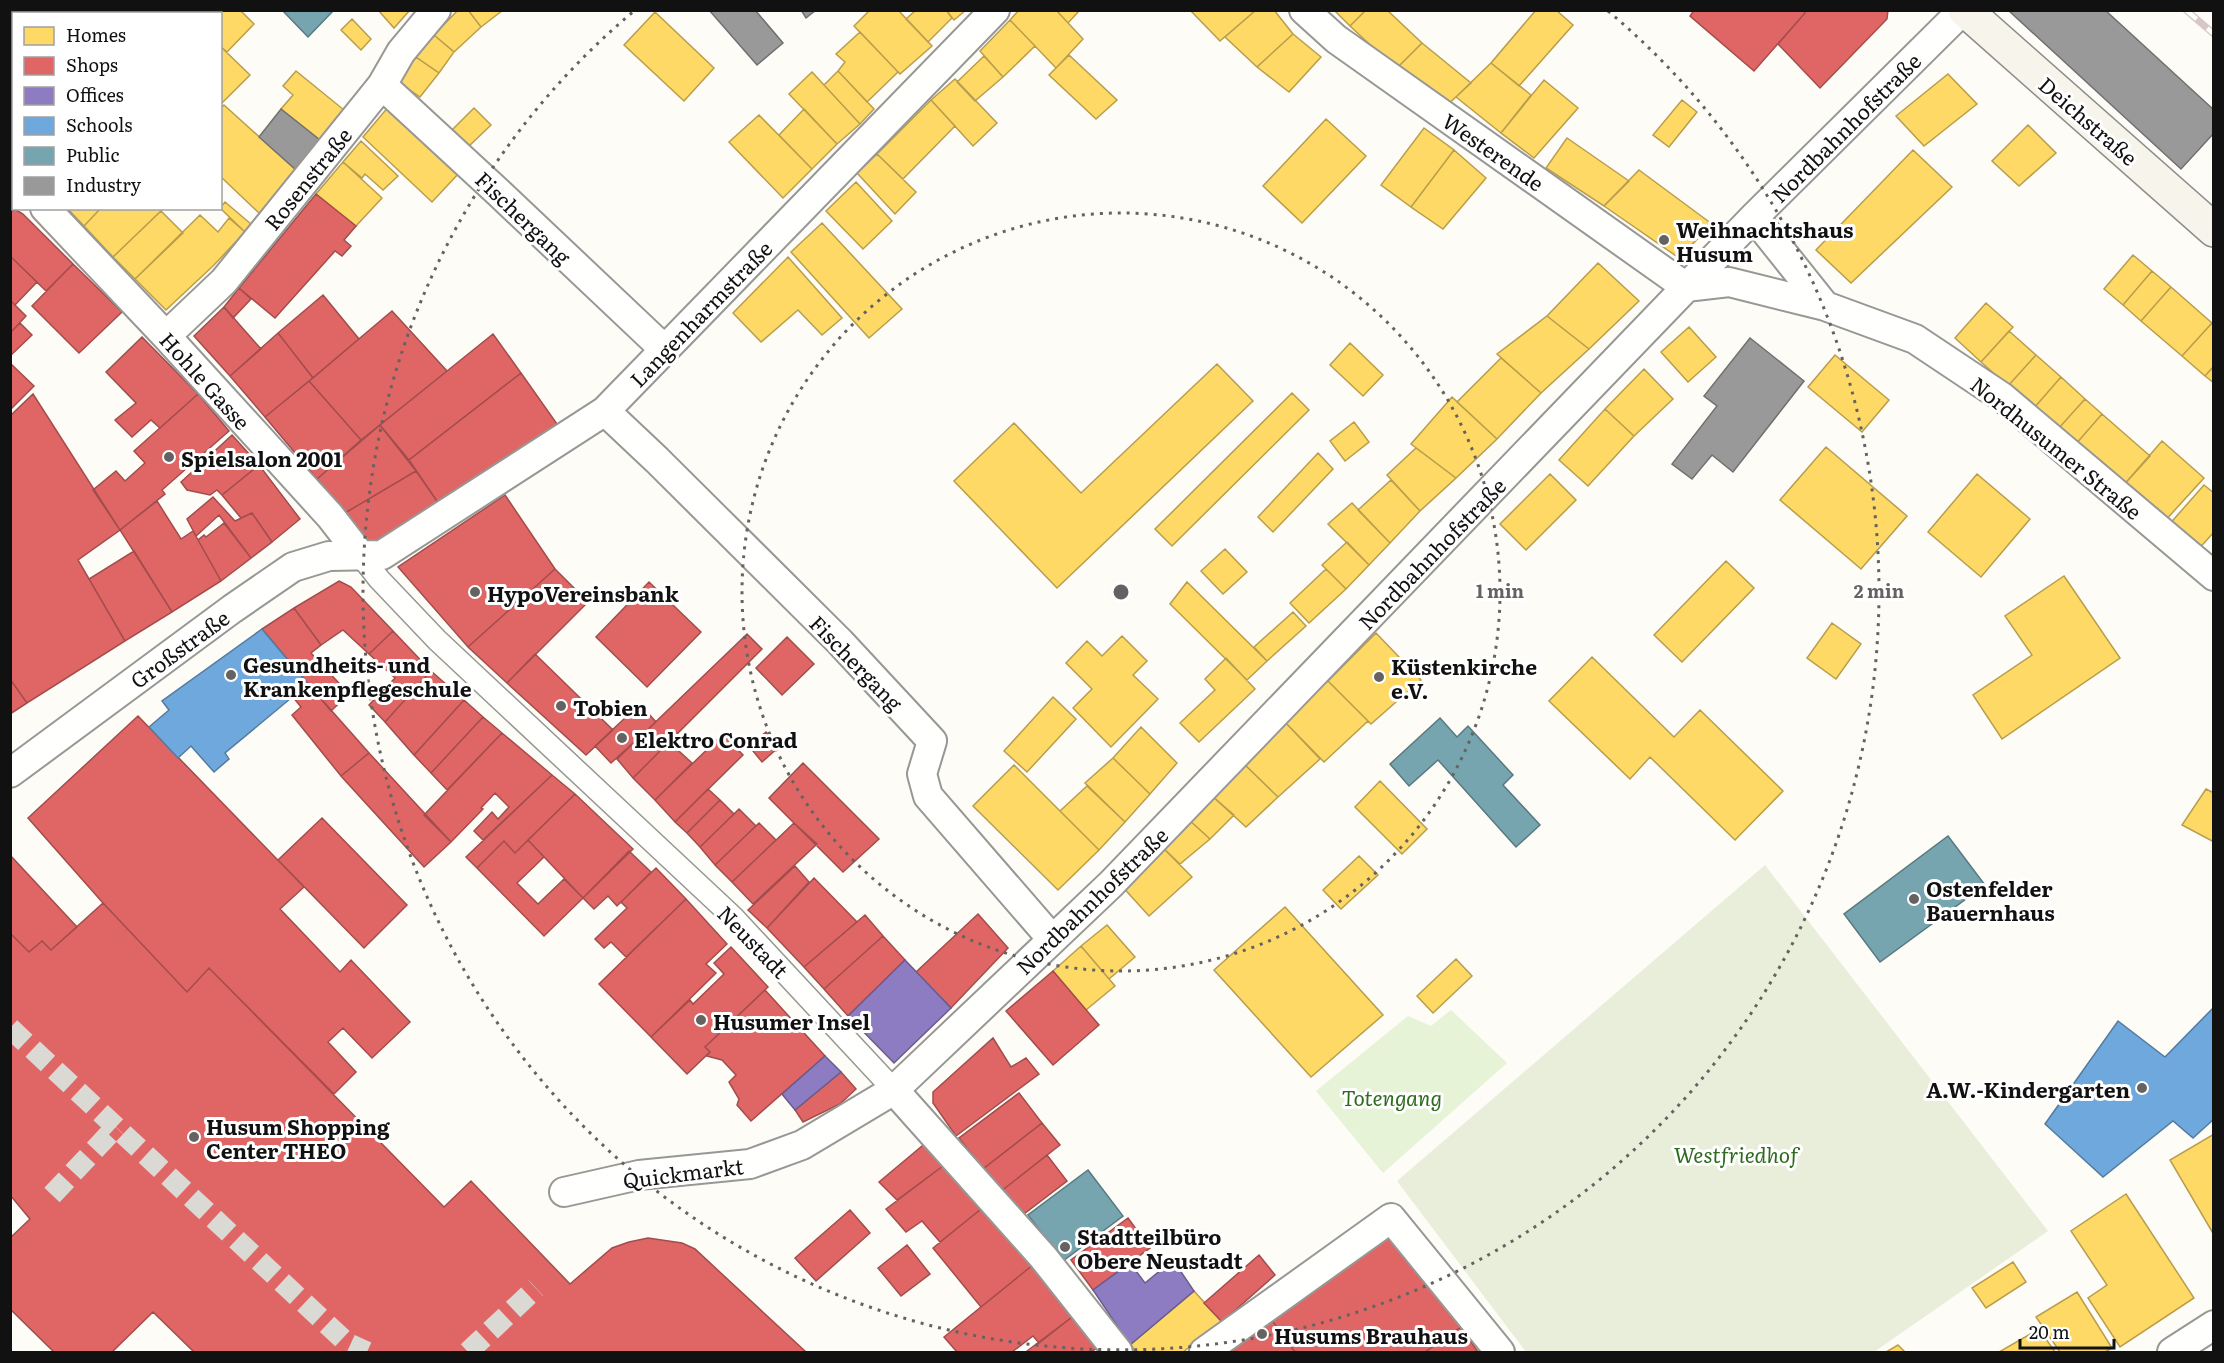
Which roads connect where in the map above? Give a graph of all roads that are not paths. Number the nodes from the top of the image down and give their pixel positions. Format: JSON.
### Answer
{"nodes":[{"id":1,"x":436,"y":10,"type":"edge"},
{"id":2,"x":995,"y":10,"type":"edge"},
{"id":3,"x":1304,"y":10,"type":"edge"},
{"id":4,"x":1964,"y":10,"type":"edge"},
{"id":5,"x":382,"y":85,"type":"junction"},
{"id":6,"x":47,"y":210,"type":"edge"},
{"id":7,"x":1754,"y":217,"type":"junction"},
{"id":8,"x":2214,"y":230,"type":"edge"},
{"id":9,"x":1686,"y":287,"type":"junction"},
{"id":10,"x":1825,"y":306,"type":"junction"},
{"id":11,"x":166,"y":336,"type":"junction"},
{"id":12,"x":665,"y":350,"type":"junction"},
{"id":13,"x":605,"y":411,"type":"junction"},
{"id":14,"x":361,"y":556,"type":"junction"},
{"id":15,"x":2214,"y":576,"type":"edge"},
{"id":16,"x":10,"y":772,"type":"edge"},
{"id":17,"x":1052,"y":939,"type":"junction"},
{"id":18,"x":894,"y":1090,"type":"junction"},
{"id":19,"x":564,"y":1192,"type":"dead end"},
{"id":20,"x":2214,"y":1325,"type":"edge"},
{"id":21,"x":1118,"y":1353,"type":"edge"},
{"id":22,"x":1204,"y":1353,"type":"edge"},
{"id":23,"x":1500,"y":1353,"type":"edge"},
{"id":24,"x":2172,"y":1353,"type":"edge"}],
"edges":[{"from":1,"to":5,"type":"street","name":"Rosenstraße"},
{"from":2,"to":12,"type":"street","name":"Langenharmstraße"},
{"from":3,"to":9,"type":"street","name":"Westerende"},
{"from":4,"to":7,"type":"street","name":"Nordbahnhofstraße"},
{"from":4,"to":8,"type":"main road","name":"Deichstraße"},
{"from":5,"to":11,"type":"street","name":"Rosenstraße"},
{"from":5,"to":12,"type":"street","name":"Fischergang"},
{"from":6,"to":11,"type":"street","name":"Hohle Gasse"},
{"from":7,"to":9,"type":"street","name":"Nordbahnhofstraße"},
{"from":7,"to":10,"type":"street"},
{"from":9,"to":10,"type":"street","name":"Nordhusumer Straße"},
{"from":9,"to":17,"type":"street","name":"Nordbahnhofstraße"},
{"from":10,"to":15,"type":"street","name":"Nordhusumer Straße"},
{"from":11,"to":14,"type":"street","name":"Hohle Gasse"},
{"from":12,"to":13,"type":"street","name":"Langenharmstraße"},
{"from":13,"to":14,"type":"street","name":"Langenharmstraße"},
{"from":13,"to":17,"type":"street","name":"Fischergang"},
{"from":14,"to":16,"type":"street","name":"Großstraße"},
{"from":14,"to":18,"type":"street","name":"Neustadt"},
{"from":17,"to":18,"type":"street","name":"Nordbahnhofstraße"},
{"from":18,"to":19,"type":"street","name":"Quickmarkt"},
{"from":18,"to":21,"type":"street","name":"Neustadt"},
{"from":20,"to":24,"type":"street"},
{"from":22,"to":23,"type":"street"}]}
